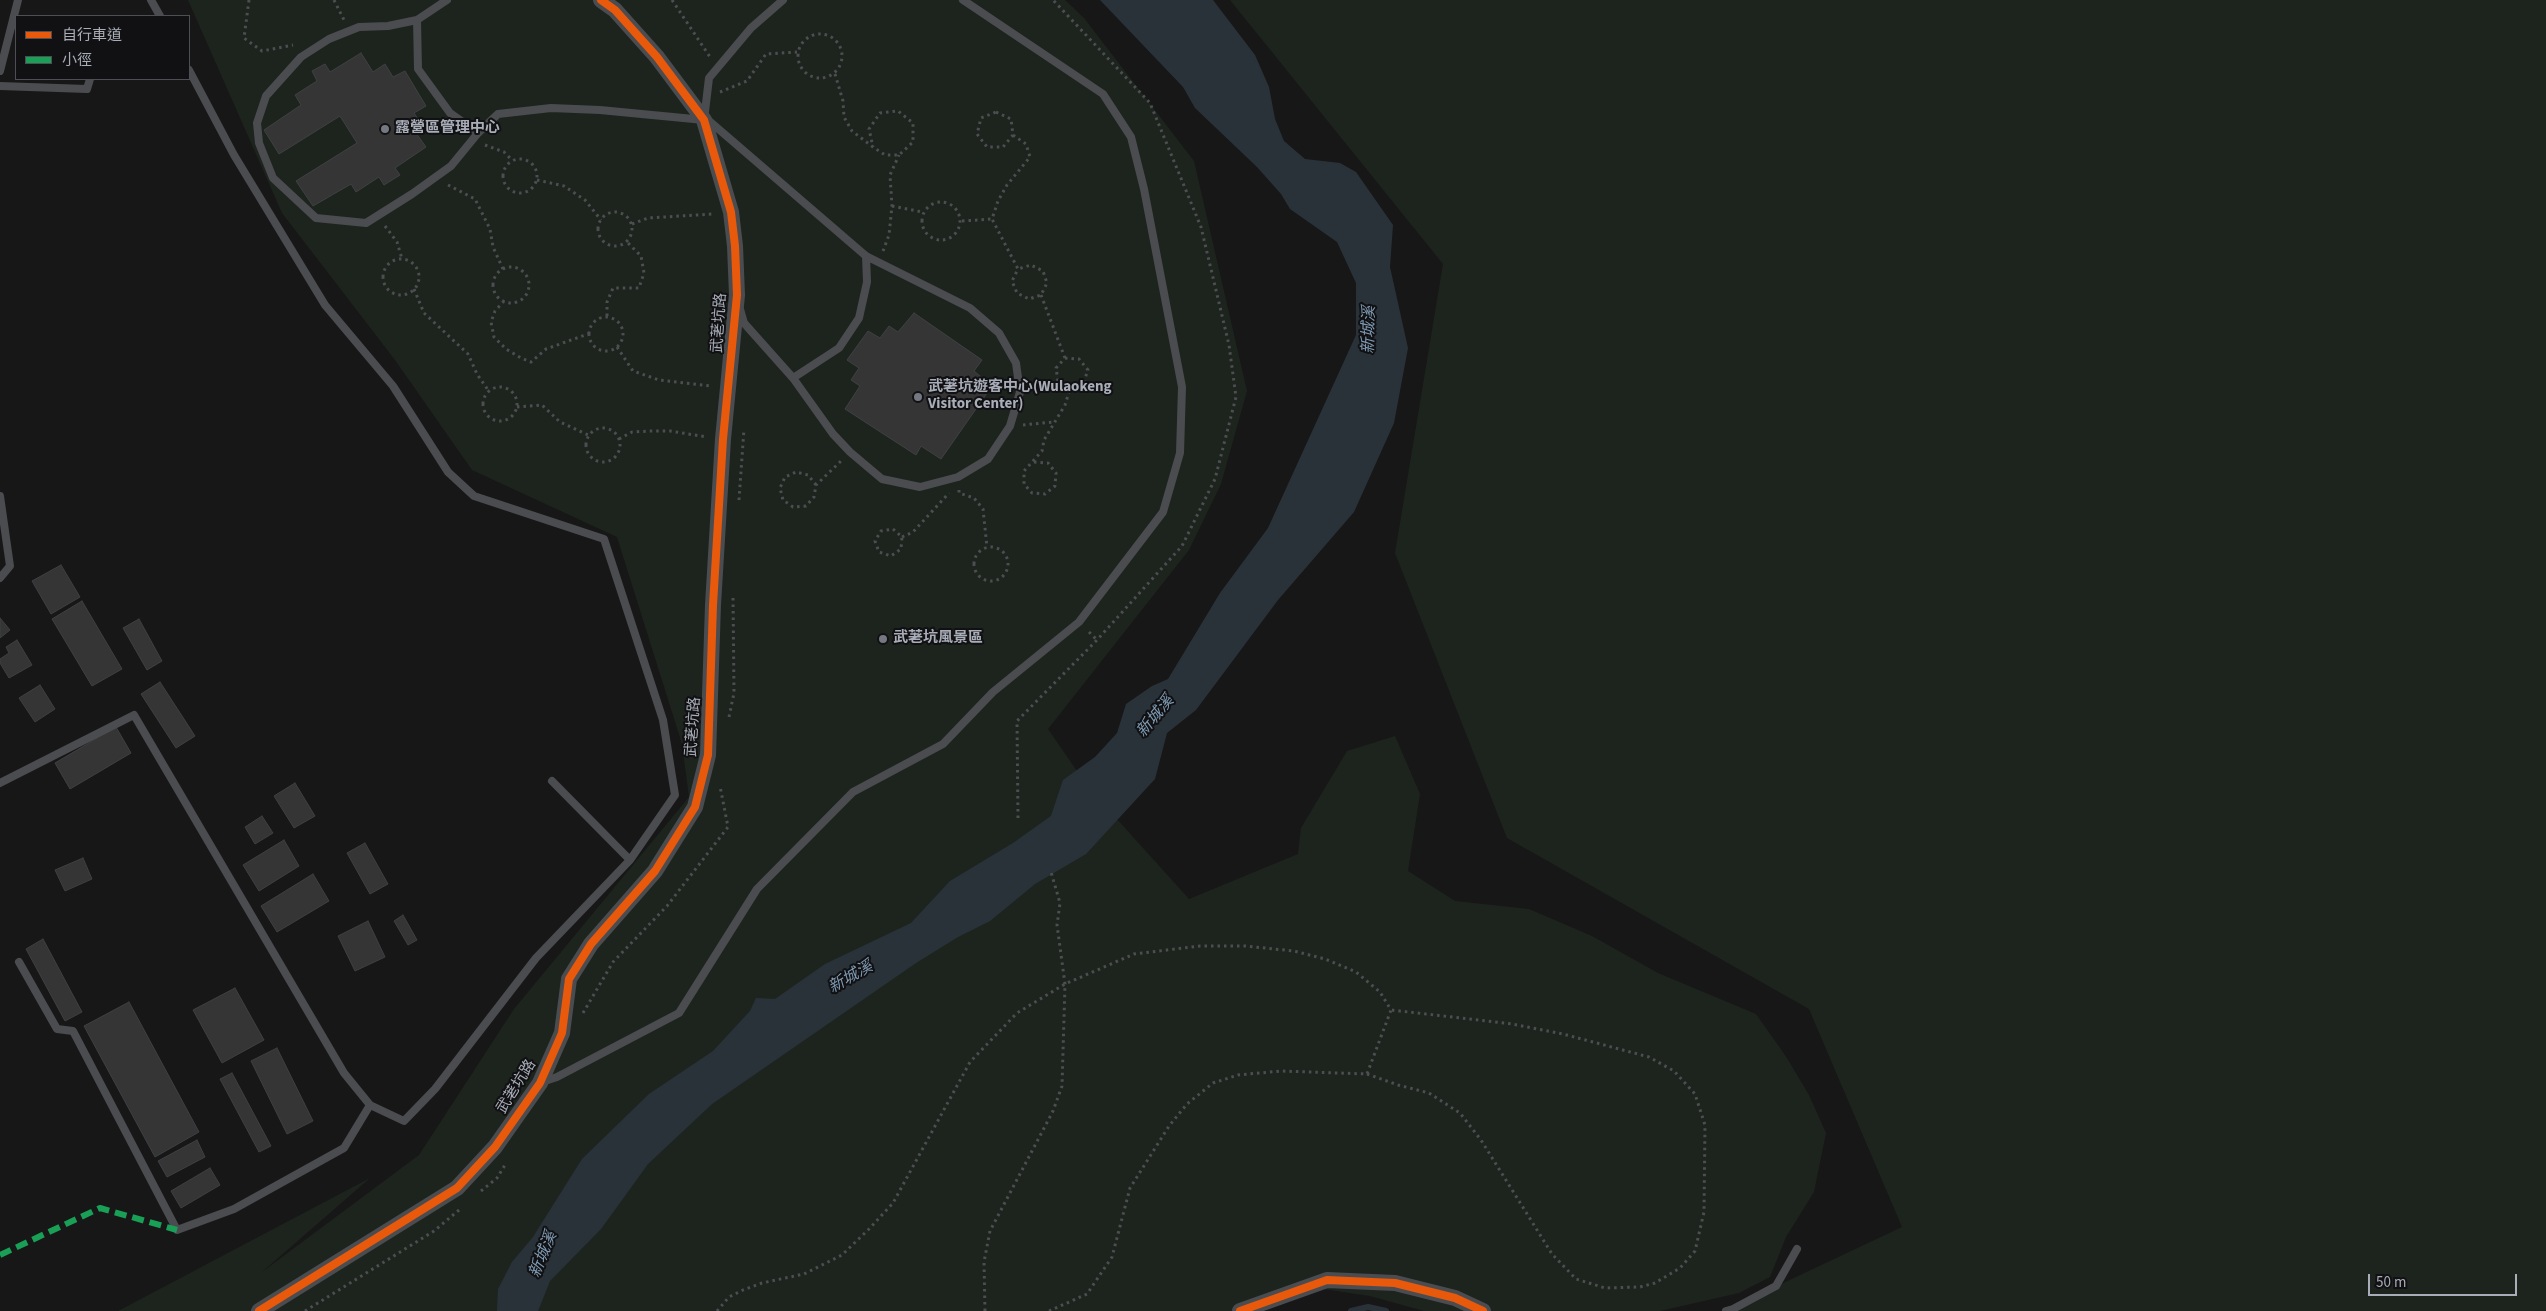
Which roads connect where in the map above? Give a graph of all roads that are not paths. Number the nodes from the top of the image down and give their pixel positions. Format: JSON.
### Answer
{"nodes":[{"id":1,"x":18,"y":0,"type":"edge"},
{"id":2,"x":151,"y":0,"type":"edge"},
{"id":3,"x":447,"y":0,"type":"edge"},
{"id":4,"x":601,"y":0,"type":"edge"},
{"id":5,"x":783,"y":0,"type":"edge"},
{"id":6,"x":962,"y":0,"type":"edge"},
{"id":7,"x":159,"y":15,"type":"edge"},
{"id":8,"x":417,"y":20,"type":"junction"},
{"id":9,"x":0,"y":71,"type":"edge"},
{"id":10,"x":190,"y":72,"type":"edge"},
{"id":11,"x":90,"y":80,"type":"edge"},
{"id":12,"x":0,"y":86,"type":"edge"},
{"id":13,"x":704,"y":120,"type":"junction"},
{"id":14,"x":478,"y":133,"type":"junction"},
{"id":15,"x":866,"y":256,"type":"junction"},
{"id":16,"x":737,"y":295,"type":"junction"},
{"id":17,"x":794,"y":378,"type":"junction"},
{"id":18,"x":0,"y":496,"type":"edge"},
{"id":19,"x":0,"y":578,"type":"edge"},
{"id":20,"x":552,"y":780,"type":"dead end"},
{"id":21,"x":0,"y":783,"type":"edge"},
{"id":22,"x":630,"y":860,"type":"junction"},
{"id":23,"x":18,"y":962,"type":"dead end"},
{"id":24,"x":540,"y":1083,"type":"junction"},
{"id":25,"x":370,"y":1105,"type":"junction"},
{"id":26,"x":1797,"y":1249,"type":"dead end"},
{"id":27,"x":259,"y":1311,"type":"edge"},
{"id":28,"x":1240,"y":1311,"type":"edge"},
{"id":29,"x":1483,"y":1311,"type":"edge"},
{"id":30,"x":1726,"y":1311,"type":"edge"}],
"edges":[{"from":1,"to":9,"type":"lane"},
{"from":2,"to":7,"type":"lane"},
{"from":3,"to":8,"type":"lane"},
{"from":4,"to":13,"type":"street","name":"武荖坑路"},
{"from":5,"to":13,"type":"lane"},
{"from":6,"to":24,"type":"lane"},
{"from":8,"to":14,"type":"lane"},
{"from":8,"to":14,"type":"lane"},
{"from":10,"to":22,"type":"lane"},
{"from":11,"to":12,"type":"lane"},
{"from":13,"to":14,"type":"lane"},
{"from":13,"to":15,"type":"lane"},
{"from":13,"to":16,"type":"street","name":"武荖坑路"},
{"from":15,"to":17,"type":"lane"},
{"from":15,"to":17,"type":"lane"},
{"from":16,"to":17,"type":"lane"},
{"from":16,"to":24,"type":"street","name":"武荖坑路"},
{"from":18,"to":19,"type":"lane"},
{"from":20,"to":22,"type":"lane"},
{"from":21,"to":25,"type":"lane"},
{"from":22,"to":25,"type":"lane"},
{"from":23,"to":25,"type":"lane"},
{"from":24,"to":27,"type":"street","name":"武荖坑路"},
{"from":26,"to":30,"type":"lane"},
{"from":28,"to":29,"type":"street"}]}
